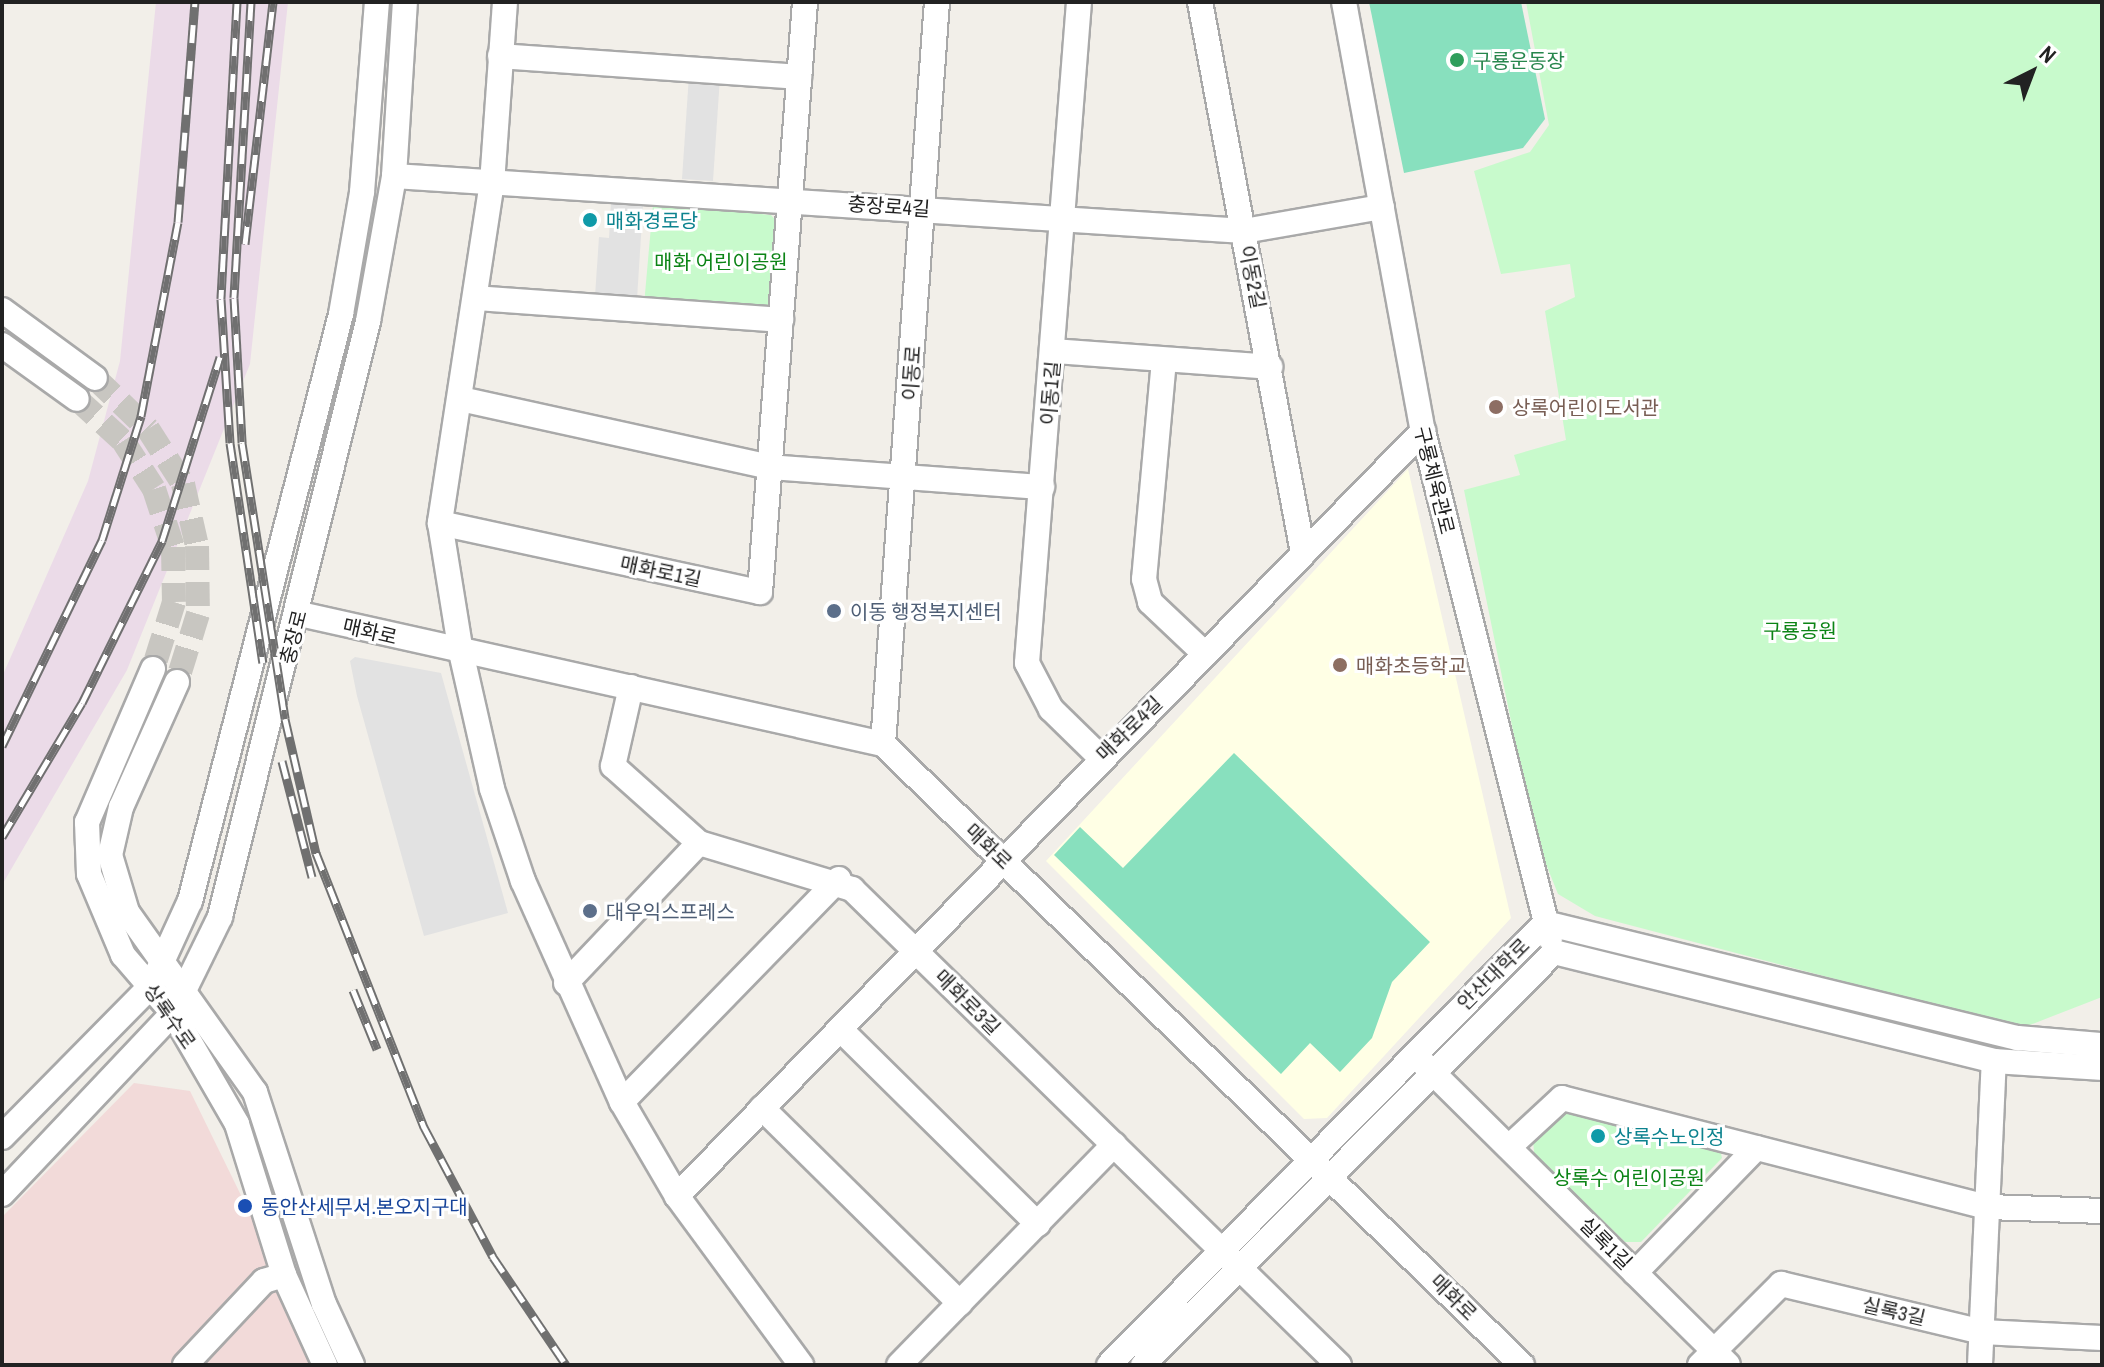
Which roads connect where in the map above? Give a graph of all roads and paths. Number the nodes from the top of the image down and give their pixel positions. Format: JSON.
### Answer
{"nodes":[{"id":1,"x":377,"y":2,"type":"edge"},
{"id":2,"x":405,"y":2,"type":"edge"},
{"id":3,"x":505,"y":2,"type":"edge"},
{"id":4,"x":805,"y":2,"type":"edge"},
{"id":5,"x":937,"y":2,"type":"edge"},
{"id":6,"x":1079,"y":2,"type":"edge"},
{"id":7,"x":1200,"y":2,"type":"edge"},
{"id":8,"x":1344,"y":2,"type":"edge"},
{"id":9,"x":500,"y":56,"type":"junction"},
{"id":10,"x":799,"y":77,"type":"junction"},
{"id":11,"x":394,"y":176,"type":"junction"},
{"id":12,"x":492,"y":182,"type":"junction"},
{"id":13,"x":793,"y":199,"type":"junction"},
{"id":14,"x":922,"y":207,"type":"junction"},
{"id":15,"x":1382,"y":207,"type":"junction"},
{"id":16,"x":1064,"y":219,"type":"junction"},
{"id":17,"x":1244,"y":231,"type":"junction"},
{"id":18,"x":475,"y":298,"type":"junction"},
{"id":19,"x":2,"y":310,"type":"edge"},
{"id":20,"x":781,"y":320,"type":"junction"},
{"id":21,"x":2,"y":345,"type":"edge"},
{"id":22,"x":1054,"y":351,"type":"junction"},
{"id":23,"x":1164,"y":360,"type":"junction"},
{"id":24,"x":1270,"y":367,"type":"junction"},
{"id":25,"x":95,"y":378,"type":"tunnel mouth"},
{"id":26,"x":77,"y":399,"type":"tunnel mouth"},
{"id":27,"x":461,"y":399,"type":"junction"},
{"id":28,"x":1423,"y":431,"type":"junction"},
{"id":29,"x":769,"y":467,"type":"junction"},
{"id":30,"x":904,"y":476,"type":"junction"},
{"id":31,"x":1042,"y":487,"type":"junction"},
{"id":32,"x":440,"y":523,"type":"junction"},
{"id":33,"x":1303,"y":553,"type":"junction"},
{"id":34,"x":300,"y":614,"type":"junction"},
{"id":35,"x":461,"y":652,"type":"junction"},
{"id":36,"x":1205,"y":654,"type":"junction"},
{"id":37,"x":153,"y":669,"type":"tunnel mouth"},
{"id":38,"x":177,"y":682,"type":"tunnel mouth"},
{"id":39,"x":631,"y":687,"type":"junction"},
{"id":40,"x":883,"y":744,"type":"junction"},
{"id":41,"x":1100,"y":757,"type":"junction"},
{"id":42,"x":699,"y":843,"type":"junction"},
{"id":43,"x":1002,"y":859,"type":"junction"},
{"id":44,"x":839,"y":879,"type":"junction"},
{"id":45,"x":1545,"y":923,"type":"junction"},
{"id":46,"x":916,"y":951,"type":"junction"},
{"id":47,"x":1554,"y":952,"type":"junction"},
{"id":48,"x":157,"y":977,"type":"junction"},
{"id":49,"x":566,"y":983,"type":"junction"},
{"id":50,"x":188,"y":993,"type":"junction"},
{"id":51,"x":173,"y":1013,"type":"junction"},
{"id":52,"x":840,"y":1029,"type":"junction"},
{"id":53,"x":2102,"y":1045,"type":"edge"},
{"id":54,"x":1994,"y":1061,"type":"junction"},
{"id":55,"x":1422,"y":1062,"type":"junction"},
{"id":56,"x":2102,"y":1068,"type":"edge"},
{"id":57,"x":622,"y":1102,"type":"junction"},
{"id":58,"x":762,"y":1108,"type":"junction"},
{"id":59,"x":2,"y":1137,"type":"edge"},
{"id":60,"x":1114,"y":1145,"type":"junction"},
{"id":61,"x":1509,"y":1147,"type":"junction"},
{"id":62,"x":1756,"y":1148,"type":"junction"},
{"id":63,"x":1322,"y":1167,"type":"junction"},
{"id":64,"x":2,"y":1194,"type":"edge"},
{"id":65,"x":677,"y":1196,"type":"junction"},
{"id":66,"x":1988,"y":1207,"type":"junction"},
{"id":67,"x":2102,"y":1211,"type":"edge"},
{"id":68,"x":1038,"y":1224,"type":"junction"},
{"id":69,"x":1223,"y":1250,"type":"junction"},
{"id":70,"x":1241,"y":1267,"type":"junction"},
{"id":71,"x":1635,"y":1273,"type":"junction"},
{"id":72,"x":284,"y":1275,"type":"junction"},
{"id":73,"x":960,"y":1303,"type":"junction"},
{"id":74,"x":1982,"y":1332,"type":"junction"},
{"id":75,"x":2102,"y":1338,"type":"edge"},
{"id":76,"x":1714,"y":1360,"type":"edge"},
{"id":77,"x":185,"y":1365,"type":"edge"},
{"id":78,"x":325,"y":1365,"type":"edge"},
{"id":79,"x":352,"y":1365,"type":"edge"},
{"id":80,"x":801,"y":1365,"type":"edge"},
{"id":81,"x":899,"y":1365,"type":"edge"},
{"id":82,"x":1109,"y":1365,"type":"edge"},
{"id":83,"x":1143,"y":1365,"type":"edge"},
{"id":84,"x":1339,"y":1365,"type":"edge"},
{"id":85,"x":1522,"y":1365,"type":"edge"},
{"id":86,"x":1980,"y":1365,"type":"edge"}],
"edges":[{"from":1,"to":48,"type":"street","name":"충장로"},
{"from":2,"to":11,"type":"street","name":"충장로"},
{"from":3,"to":9,"type":"street"},
{"from":4,"to":10,"type":"street","name":"매화로1길"},
{"from":5,"to":14,"type":"street","name":"이동로"},
{"from":6,"to":16,"type":"street","name":"이동1길"},
{"from":7,"to":17,"type":"street","name":"이동2길"},
{"from":8,"to":15,"type":"street","name":"구룡체육관로"},
{"from":9,"to":10,"type":"street"},
{"from":9,"to":12,"type":"street"},
{"from":10,"to":13,"type":"street","name":"매화로1길"},
{"from":11,"to":12,"type":"street","name":"충장로4길"},
{"from":11,"to":34,"type":"street","name":"충장로"},
{"from":12,"to":13,"type":"street","name":"충장로4길"},
{"from":12,"to":18,"type":"street"},
{"from":13,"to":14,"type":"street","name":"충장로4길"},
{"from":13,"to":20,"type":"street","name":"매화로1길"},
{"from":14,"to":16,"type":"street","name":"충장로4길"},
{"from":14,"to":30,"type":"street","name":"이동로"},
{"from":15,"to":17,"type":"street","name":"충장로4길"},
{"from":15,"to":28,"type":"street","name":"구룡체육관로"},
{"from":16,"to":17,"type":"street","name":"충장로4길"},
{"from":16,"to":22,"type":"street","name":"이동1길"},
{"from":17,"to":24,"type":"street","name":"이동2길"},
{"from":18,"to":20,"type":"street"},
{"from":18,"to":27,"type":"street"},
{"from":19,"to":25,"type":"street"},
{"from":20,"to":29,"type":"street","name":"매화로1길"},
{"from":21,"to":26,"type":"street"},
{"from":22,"to":23,"type":"street"},
{"from":22,"to":31,"type":"street","name":"이동1길"},
{"from":23,"to":24,"type":"street"},
{"from":23,"to":36,"type":"street"},
{"from":24,"to":33,"type":"street","name":"이동2길"},
{"from":27,"to":29,"type":"street"},
{"from":27,"to":32,"type":"street"},
{"from":28,"to":33,"type":"street","name":"매화로4길"},
{"from":28,"to":45,"type":"street","name":"구룡체육관로"},
{"from":29,"to":30,"type":"street"},
{"from":29,"to":32,"type":"street","name":"매화로1길"},
{"from":30,"to":31,"type":"street"},
{"from":30,"to":40,"type":"street","name":"이동로"},
{"from":31,"to":41,"type":"street","name":"이동1길"},
{"from":32,"to":35,"type":"street"},
{"from":33,"to":36,"type":"street","name":"매화로4길"},
{"from":34,"to":35,"type":"street","name":"매화로"},
{"from":34,"to":50,"type":"street","name":"충장로"},
{"from":35,"to":39,"type":"street","name":"매화로"},
{"from":35,"to":49,"type":"street"},
{"from":36,"to":41,"type":"street","name":"매화로4길"},
{"from":37,"to":48,"type":"street","name":"상록수로"},
{"from":38,"to":48,"type":"street","name":"상록수로"},
{"from":39,"to":40,"type":"street","name":"매화로"},
{"from":39,"to":42,"type":"street","name":"매화로3길"},
{"from":40,"to":43,"type":"street","name":"매화로"},
{"from":41,"to":43,"type":"street","name":"매화로4길"},
{"from":42,"to":44,"type":"street","name":"매화로3길"},
{"from":42,"to":49,"type":"street"},
{"from":43,"to":46,"type":"street","name":"매화로4길"},
{"from":43,"to":63,"type":"street","name":"매화로"},
{"from":44,"to":46,"type":"street","name":"매화로3길"},
{"from":44,"to":57,"type":"street"},
{"from":45,"to":47,"type":"street","name":"구룡체육관로"},
{"from":45,"to":53,"type":"street","name":"안산대학로"},
{"from":45,"to":55,"type":"street","name":"안산대학로"},
{"from":46,"to":52,"type":"street","name":"매화로4길"},
{"from":46,"to":60,"type":"street","name":"매화로3길"},
{"from":47,"to":54,"type":"street","name":"안산대학로"},
{"from":47,"to":55,"type":"street","name":"안산대학로"},
{"from":48,"to":50,"type":"street","name":"상록수로"},
{"from":48,"to":51,"type":"street","name":"상록수로"},
{"from":48,"to":59,"type":"street","name":"충장로"},
{"from":49,"to":57,"type":"street"},
{"from":50,"to":51,"type":"street","name":"충장로"},
{"from":50,"to":79,"type":"street","name":"상록수로"},
{"from":51,"to":64,"type":"street","name":"충장로"},
{"from":51,"to":72,"type":"street","name":"상록수로"},
{"from":52,"to":58,"type":"street","name":"매화로4길"},
{"from":52,"to":68,"type":"street"},
{"from":54,"to":56,"type":"street","name":"안산대학로"},
{"from":54,"to":66,"type":"street"},
{"from":55,"to":61,"type":"street","name":"실록1길"},
{"from":55,"to":63,"type":"street","name":"안산대학로"},
{"from":57,"to":65,"type":"street"},
{"from":58,"to":65,"type":"street","name":"매화로4길"},
{"from":58,"to":73,"type":"street"},
{"from":60,"to":68,"type":"street"},
{"from":60,"to":69,"type":"street","name":"매화로3길"},
{"from":61,"to":62,"type":"street"},
{"from":61,"to":71,"type":"street","name":"실록1길"},
{"from":62,"to":66,"type":"street"},
{"from":62,"to":71,"type":"street"},
{"from":63,"to":69,"type":"street","name":"안산대학로"},
{"from":63,"to":70,"type":"street","name":"안산대학로"},
{"from":63,"to":85,"type":"street","name":"매화로"},
{"from":65,"to":80,"type":"street"},
{"from":66,"to":67,"type":"street"},
{"from":66,"to":74,"type":"street"},
{"from":68,"to":73,"type":"street"},
{"from":69,"to":70,"type":"street","name":"매화로3길"},
{"from":69,"to":82,"type":"street","name":"안산대학로"},
{"from":70,"to":83,"type":"street","name":"안산대학로"},
{"from":70,"to":84,"type":"street","name":"매화로3길"},
{"from":71,"to":76,"type":"street","name":"실록1길"},
{"from":72,"to":77,"type":"street"},
{"from":72,"to":78,"type":"street","name":"상록수로"},
{"from":73,"to":81,"type":"street"},
{"from":74,"to":75,"type":"street","name":"실록3길"},
{"from":74,"to":76,"type":"street","name":"실록3길"},
{"from":74,"to":86,"type":"street"}]}
